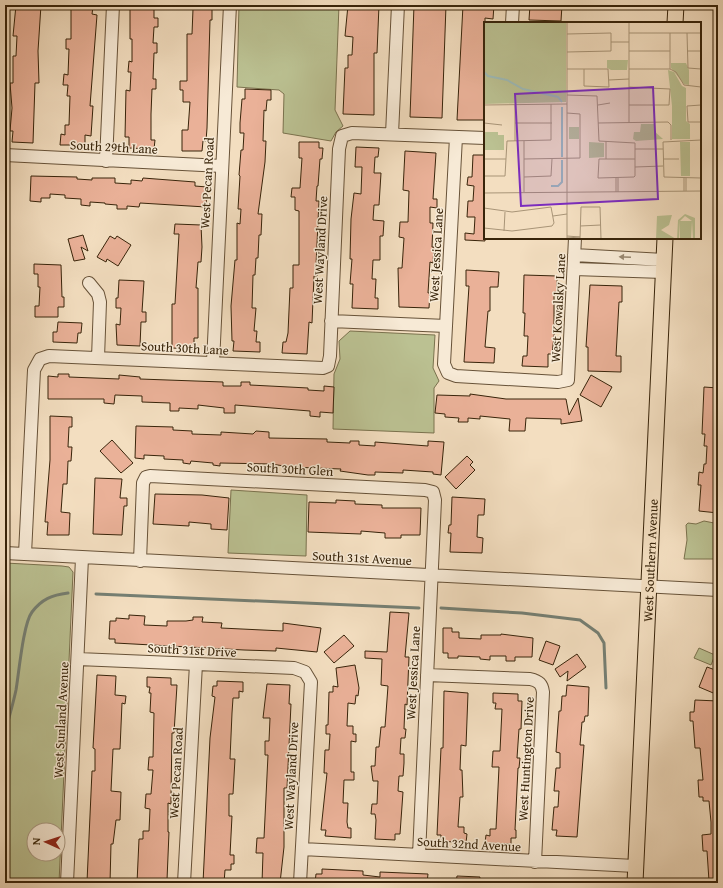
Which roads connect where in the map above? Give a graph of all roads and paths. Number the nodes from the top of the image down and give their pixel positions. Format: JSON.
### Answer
{"nodes":[{"id":1,"x":113,"y":5,"type":"edge"},
{"id":2,"x":230,"y":5,"type":"edge"},
{"id":3,"x":398,"y":5,"type":"edge"},
{"id":4,"x":513,"y":5,"type":"edge"},
{"id":5,"x":676,"y":5,"type":"edge"},
{"id":6,"x":512,"y":22,"type":"edge"},
{"id":7,"x":675,"y":22,"type":"edge"},
{"id":8,"x":392,"y":134,"type":"junction"},
{"id":9,"x":456,"y":137,"type":"junction"},
{"id":10,"x":484,"y":138,"type":"edge"},
{"id":11,"x":5,"y":155,"type":"edge"},
{"id":12,"x":106,"y":161,"type":"junction"},
{"id":13,"x":222,"y":166,"type":"junction"},
{"id":14,"x":575,"y":239,"type":"edge"},
{"id":15,"x":665,"y":239,"type":"edge"},
{"id":16,"x":574,"y":255,"type":"junction"},
{"id":17,"x":663,"y":266,"type":"junction"},
{"id":18,"x":574,"y":269,"type":"junction"},
{"id":19,"x":89,"y":283,"type":"dead end"},
{"id":20,"x":331,"y":321,"type":"junction"},
{"id":21,"x":446,"y":326,"type":"junction"},
{"id":22,"x":98,"y":358,"type":"junction"},
{"id":23,"x":213,"y":363,"type":"junction"},
{"id":24,"x":328,"y":366,"type":"joint"},
{"id":25,"x":448,"y":373,"type":"joint"},
{"id":26,"x":433,"y":492,"type":"joint"},
{"id":27,"x":5,"y":553,"type":"edge"},
{"id":28,"x":24,"y":554,"type":"junction"},
{"id":29,"x":82,"y":558,"type":"junction"},
{"id":30,"x":140,"y":560,"type":"junction"},
{"id":31,"x":432,"y":575,"type":"junction"},
{"id":32,"x":647,"y":586,"type":"junction"},
{"id":33,"x":718,"y":590,"type":"edge"},
{"id":34,"x":78,"y":659,"type":"junction"},
{"id":35,"x":196,"y":664,"type":"junction"},
{"id":36,"x":305,"y":672,"type":"joint"},
{"id":37,"x":427,"y":675,"type":"junction"},
{"id":38,"x":302,"y":849,"type":"junction"},
{"id":39,"x":419,"y":855,"type":"junction"},
{"id":40,"x":535,"y":862,"type":"junction"},
{"id":41,"x":635,"y":866,"type":"junction"},
{"id":42,"x":67,"y":883,"type":"edge"},
{"id":43,"x":184,"y":883,"type":"edge"},
{"id":44,"x":300,"y":883,"type":"edge"},
{"id":45,"x":634,"y":883,"type":"edge"}],
"edges":[{"from":1,"to":12,"type":"street"},
{"from":2,"to":13,"type":"street","name":"West Pecan Road"},
{"from":3,"to":8,"type":"street"},
{"from":4,"to":6,"type":"street"},
{"from":5,"to":7,"type":"main road"},
{"from":8,"to":9,"type":"street"},
{"from":8,"to":20,"type":"street","name":"West Wayland Drive"},
{"from":9,"to":10,"type":"street"},
{"from":9,"to":21,"type":"street","name":"West Jessica Lane"},
{"from":11,"to":12,"type":"street","name":"South 29th Lane"},
{"from":12,"to":13,"type":"street","name":"South 29th Lane"},
{"from":13,"to":23,"type":"street","name":"West Pecan Road"},
{"from":14,"to":16,"type":"street","name":"West Kowalsky Lane"},
{"from":15,"to":17,"type":"main road","name":"West Southern Avenue"},
{"from":17,"to":16,"type":"street","one_way":true},
{"from":16,"to":18,"type":"street","name":"West Kowalsky Lane"},
{"from":17,"to":18,"type":"street"},
{"from":17,"to":32,"type":"main road","name":"West Southern Avenue"},
{"from":18,"to":25,"type":"street","name":"West Kowalsky Lane"},
{"from":19,"to":22,"type":"street"},
{"from":20,"to":21,"type":"street"},
{"from":20,"to":24,"type":"street","name":"West Wayland Drive"},
{"from":21,"to":25,"type":"street","name":"West Jessica Lane"},
{"from":22,"to":23,"type":"street","name":"South 30th Lane"},
{"from":22,"to":28,"type":"street","name":"South 30th Lane"},
{"from":23,"to":24,"type":"street","name":"South 30th Lane"},
{"from":26,"to":30,"type":"street","name":"South 30th Glen"},
{"from":26,"to":31,"type":"street","name":"West Jessica Lane"},
{"from":27,"to":28,"type":"street","name":"South 31st Avenue"},
{"from":28,"to":29,"type":"street","name":"South 31st Avenue"},
{"from":29,"to":30,"type":"street","name":"South 31st Avenue"},
{"from":29,"to":34,"type":"street","name":"West Sunland Avenue"},
{"from":30,"to":31,"type":"street","name":"South 31st Avenue"},
{"from":31,"to":32,"type":"street","name":"South 31st Avenue"},
{"from":31,"to":37,"type":"street","name":"West Jessica Lane"},
{"from":32,"to":33,"type":"street","name":"South 31st Avenue"},
{"from":32,"to":41,"type":"main road","name":"West Southern Avenue"},
{"from":34,"to":35,"type":"street","name":"South 31st Drive"},
{"from":34,"to":42,"type":"street","name":"West Sunland Avenue"},
{"from":35,"to":36,"type":"street","name":"South 31st Drive"},
{"from":35,"to":43,"type":"street","name":"West Pecan Road"},
{"from":36,"to":38,"type":"street","name":"West Wayland Drive"},
{"from":37,"to":39,"type":"street","name":"West Jessica Lane"},
{"from":37,"to":40,"type":"street","name":"West Huntington Drive"},
{"from":38,"to":39,"type":"street","name":"South 32nd Avenue"},
{"from":38,"to":44,"type":"street","name":"West Wayland Drive"},
{"from":39,"to":40,"type":"street","name":"South 32nd Avenue"},
{"from":40,"to":41,"type":"street","name":"South 32nd Avenue"},
{"from":41,"to":45,"type":"main road","name":"West Southern Avenue"}]}
